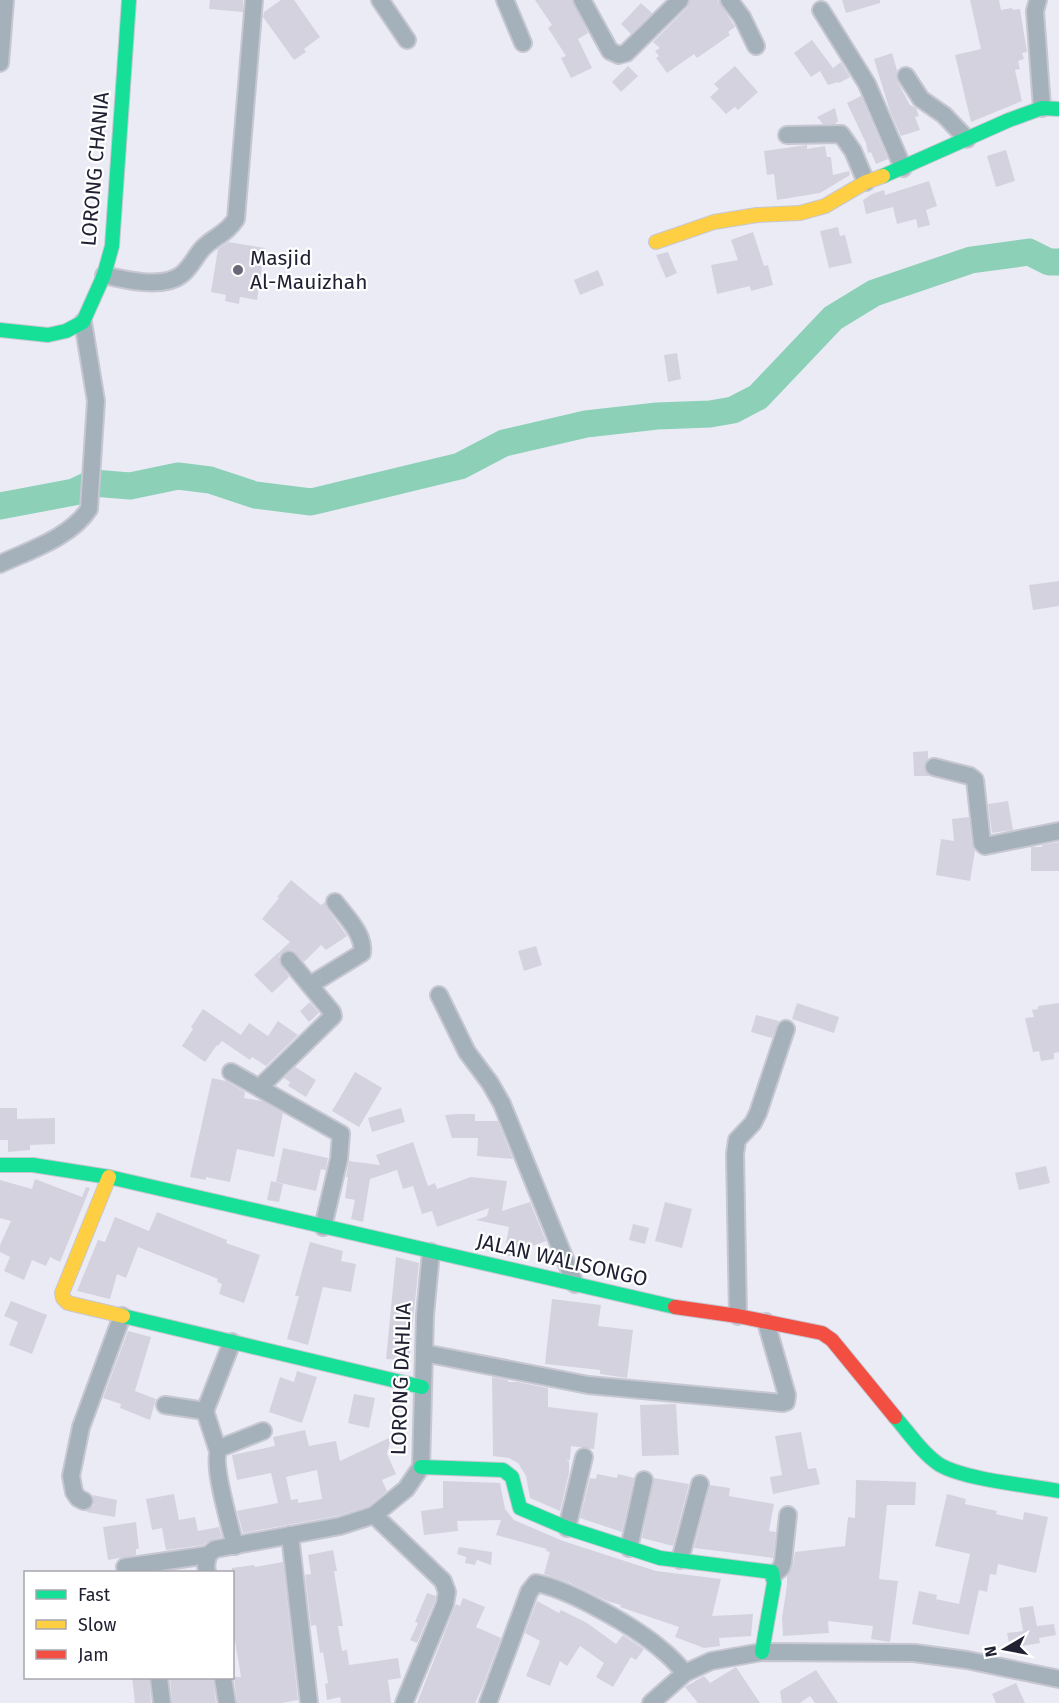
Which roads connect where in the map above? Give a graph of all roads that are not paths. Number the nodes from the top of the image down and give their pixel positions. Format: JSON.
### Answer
{"nodes":[{"id":1,"x":5,"y":0,"type":"edge"},
{"id":2,"x":129,"y":0,"type":"edge"},
{"id":3,"x":254,"y":0,"type":"edge"},
{"id":4,"x":380,"y":0,"type":"edge"},
{"id":5,"x":505,"y":0,"type":"edge"},
{"id":6,"x":582,"y":0,"type":"edge"},
{"id":7,"x":680,"y":0,"type":"edge"},
{"id":8,"x":729,"y":0,"type":"edge"},
{"id":9,"x":1038,"y":0,"type":"edge"},
{"id":10,"x":821,"y":10,"type":"dead end"},
{"id":11,"x":407,"y":40,"type":"dead end"},
{"id":12,"x":523,"y":43,"type":"dead end"},
{"id":13,"x":756,"y":46,"type":"dead end"},
{"id":14,"x":0,"y":63,"type":"edge"},
{"id":15,"x":906,"y":76,"type":"dead end"},
{"id":16,"x":1051,"y":108,"type":"edge"},
{"id":17,"x":787,"y":135,"type":"dead end"},
{"id":18,"x":967,"y":139,"type":"junction"},
{"id":19,"x":903,"y":168,"type":"junction"},
{"id":20,"x":866,"y":182,"type":"junction"},
{"id":21,"x":656,"y":242,"type":"dead end"},
{"id":22,"x":104,"y":275,"type":"junction"},
{"id":23,"x":83,"y":322,"type":"junction"},
{"id":24,"x":0,"y":330,"type":"edge"},
{"id":25,"x":0,"y":564,"type":"edge"},
{"id":26,"x":934,"y":767,"type":"dead end"},
{"id":27,"x":1059,"y":831,"type":"edge"},
{"id":28,"x":335,"y":902,"type":"dead end"},
{"id":29,"x":289,"y":960,"type":"dead end"},
{"id":30,"x":310,"y":985,"type":"junction"},
{"id":31,"x":439,"y":995,"type":"dead end"},
{"id":32,"x":786,"y":1029,"type":"dead end"},
{"id":33,"x":231,"y":1072,"type":"dead end"},
{"id":34,"x":260,"y":1087,"type":"junction"},
{"id":35,"x":0,"y":1165,"type":"edge"},
{"id":36,"x":109,"y":1177,"type":"junction"},
{"id":37,"x":323,"y":1227,"type":"junction"},
{"id":38,"x":431,"y":1252,"type":"junction"},
{"id":39,"x":575,"y":1284,"type":"junction"},
{"id":40,"x":122,"y":1316,"type":"junction"},
{"id":41,"x":738,"y":1316,"type":"junction"},
{"id":42,"x":766,"y":1322,"type":"junction"},
{"id":43,"x":232,"y":1342,"type":"junction"},
{"id":44,"x":424,"y":1353,"type":"junction"},
{"id":45,"x":422,"y":1388,"type":"junction"},
{"id":46,"x":165,"y":1405,"type":"dead end"},
{"id":47,"x":205,"y":1411,"type":"junction"},
{"id":48,"x":263,"y":1431,"type":"dead end"},
{"id":49,"x":218,"y":1451,"type":"junction"},
{"id":50,"x":584,"y":1457,"type":"dead end"},
{"id":51,"x":421,"y":1467,"type":"junction"},
{"id":52,"x":644,"y":1480,"type":"dead end"},
{"id":53,"x":700,"y":1484,"type":"dead end"},
{"id":54,"x":1059,"y":1491,"type":"edge"},
{"id":55,"x":84,"y":1501,"type":"dead end"},
{"id":56,"x":374,"y":1515,"type":"junction"},
{"id":57,"x":788,"y":1515,"type":"dead end"},
{"id":58,"x":567,"y":1528,"type":"junction"},
{"id":59,"x":290,"y":1535,"type":"junction"},
{"id":60,"x":235,"y":1546,"type":"junction"},
{"id":61,"x":629,"y":1548,"type":"junction"},
{"id":62,"x":208,"y":1554,"type":"junction"},
{"id":63,"x":680,"y":1560,"type":"junction"},
{"id":64,"x":125,"y":1567,"type":"dead end"},
{"id":65,"x":207,"y":1571,"type":"edge"},
{"id":66,"x":773,"y":1575,"type":"junction"},
{"id":67,"x":762,"y":1652,"type":"junction"},
{"id":68,"x":685,"y":1673,"type":"junction"},
{"id":69,"x":159,"y":1679,"type":"edge"},
{"id":70,"x":223,"y":1679,"type":"edge"},
{"id":71,"x":1059,"y":1679,"type":"edge"},
{"id":72,"x":162,"y":1703,"type":"edge"},
{"id":73,"x":227,"y":1703,"type":"edge"},
{"id":74,"x":309,"y":1703,"type":"edge"},
{"id":75,"x":404,"y":1703,"type":"edge"},
{"id":76,"x":488,"y":1703,"type":"edge"},
{"id":77,"x":651,"y":1703,"type":"edge"}],
"edges":[{"from":1,"to":14,"type":"street"},
{"from":2,"to":22,"type":"street","name":"LORONG CHANIA"},
{"from":3,"to":22,"type":"street"},
{"from":4,"to":11,"type":"street"},
{"from":5,"to":12,"type":"street"},
{"from":6,"to":7,"type":"street"},
{"from":8,"to":13,"type":"street"},
{"from":9,"to":16,"type":"street"},
{"from":10,"to":19,"type":"street"},
{"from":15,"to":18,"type":"street"},
{"from":16,"to":18,"type":"street"},
{"from":17,"to":20,"type":"street"},
{"from":18,"to":19,"type":"street"},
{"from":19,"to":20,"type":"street"},
{"from":20,"to":21,"type":"street"},
{"from":22,"to":23,"type":"street","name":"LORONG CHANIA"},
{"from":23,"to":24,"type":"street"},
{"from":23,"to":25,"type":"street"},
{"from":26,"to":27,"type":"street"},
{"from":28,"to":30,"type":"street"},
{"from":29,"to":30,"type":"street"},
{"from":30,"to":34,"type":"street"},
{"from":31,"to":39,"type":"street"},
{"from":32,"to":41,"type":"street"},
{"from":33,"to":34,"type":"street"},
{"from":34,"to":37,"type":"street"},
{"from":35,"to":36,"type":"street","name":"JALAN WALISONGO"},
{"from":36,"to":37,"type":"street","name":"JALAN WALISONGO"},
{"from":36,"to":40,"type":"street"},
{"from":37,"to":38,"type":"street","name":"JALAN WALISONGO"},
{"from":38,"to":39,"type":"street","name":"JALAN WALISONGO"},
{"from":38,"to":44,"type":"street","name":"LORONG DAHLIA"},
{"from":39,"to":41,"type":"street","name":"JALAN WALISONGO"},
{"from":40,"to":43,"type":"street"},
{"from":40,"to":55,"type":"street"},
{"from":41,"to":42,"type":"street","name":"JALAN WALISONGO"},
{"from":42,"to":44,"type":"street"},
{"from":42,"to":54,"type":"street","name":"JALAN WALISONGO"},
{"from":43,"to":45,"type":"street"},
{"from":43,"to":47,"type":"street"},
{"from":44,"to":45,"type":"street","name":"LORONG DAHLIA"},
{"from":45,"to":51,"type":"street","name":"LORONG DAHLIA"},
{"from":46,"to":47,"type":"street"},
{"from":47,"to":49,"type":"street"},
{"from":48,"to":49,"type":"street"},
{"from":49,"to":60,"type":"street"},
{"from":50,"to":58,"type":"street"},
{"from":51,"to":56,"type":"street","name":"LORONG DAHLIA"},
{"from":51,"to":58,"type":"street"},
{"from":52,"to":61,"type":"street"},
{"from":53,"to":63,"type":"street"},
{"from":56,"to":59,"type":"street","name":"LORONG DAHLIA"},
{"from":56,"to":75,"type":"street"},
{"from":57,"to":66,"type":"street"},
{"from":58,"to":61,"type":"street"},
{"from":59,"to":60,"type":"street","name":"LORONG DAHLIA"},
{"from":59,"to":74,"type":"street"},
{"from":60,"to":62,"type":"street","name":"LORONG DAHLIA"},
{"from":61,"to":63,"type":"street"},
{"from":62,"to":64,"type":"street","name":"LORONG DAHLIA"},
{"from":62,"to":65,"type":"street"},
{"from":63,"to":66,"type":"street"},
{"from":66,"to":67,"type":"street"},
{"from":67,"to":68,"type":"street"},
{"from":67,"to":71,"type":"street"},
{"from":68,"to":76,"type":"street"},
{"from":68,"to":77,"type":"street"},
{"from":69,"to":72,"type":"street"},
{"from":70,"to":73,"type":"street"}]}
